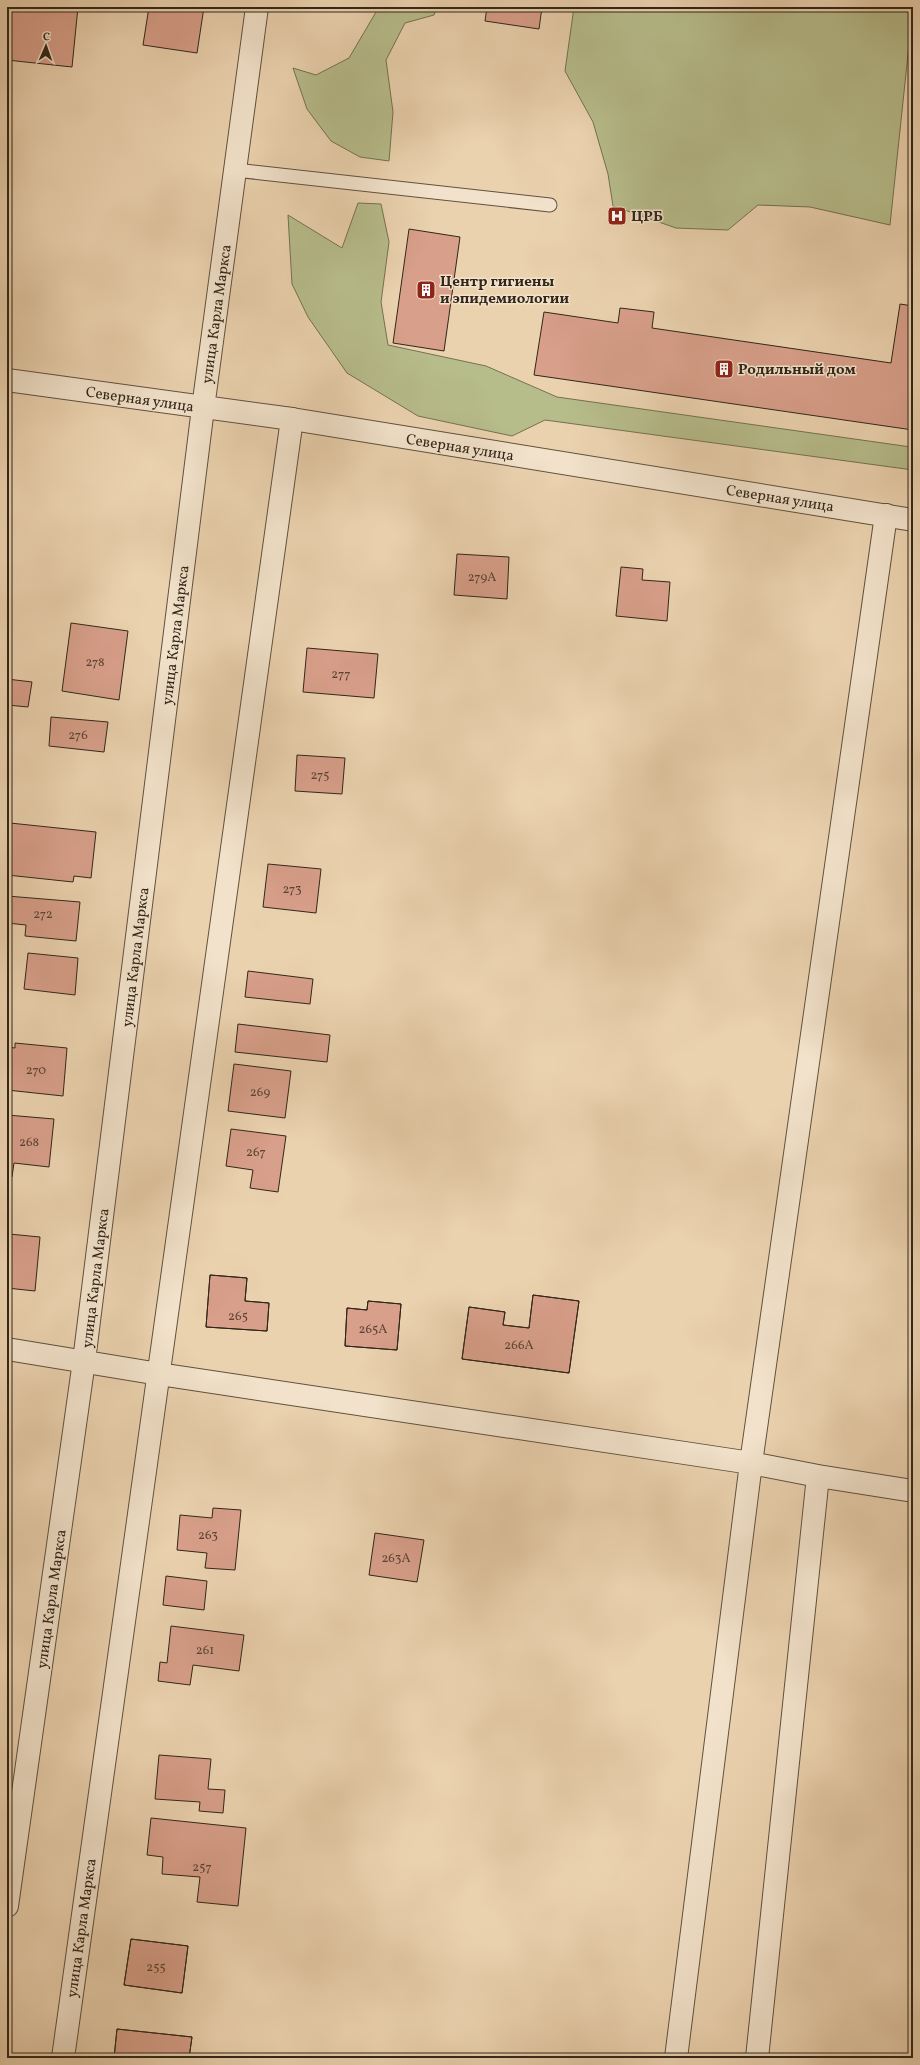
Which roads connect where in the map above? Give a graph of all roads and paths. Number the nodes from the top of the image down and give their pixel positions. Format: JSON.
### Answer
{"nodes":[{"id":1,"x":257,"y":7,"type":"edge"},
{"id":2,"x":235,"y":170,"type":"junction"},
{"id":3,"x":550,"y":204,"type":"dead end"},
{"id":4,"x":7,"y":380,"type":"edge"},
{"id":5,"x":203,"y":408,"type":"junction"},
{"id":6,"x":292,"y":420,"type":"junction"},
{"id":7,"x":886,"y":515,"type":"junction"},
{"id":8,"x":913,"y":520,"type":"edge"},
{"id":9,"x":7,"y":1349,"type":"edge"},
{"id":10,"x":84,"y":1361,"type":"junction"},
{"id":11,"x":159,"y":1374,"type":"junction"},
{"id":12,"x":751,"y":1463,"type":"junction"},
{"id":13,"x":818,"y":1476,"type":"junction"},
{"id":14,"x":913,"y":1491,"type":"edge"},
{"id":15,"x":7,"y":1906,"type":"edge"},
{"id":16,"x":63,"y":2058,"type":"edge"},
{"id":17,"x":676,"y":2058,"type":"edge"},
{"id":18,"x":757,"y":2058,"type":"edge"}],
"edges":[{"from":1,"to":2,"type":"street","name":"улица Карла Маркса"},
{"from":2,"to":3,"type":"lane"},
{"from":2,"to":5,"type":"street","name":"улица Карла Маркса"},
{"from":4,"to":5,"type":"street","name":"Северная улица"},
{"from":5,"to":6,"type":"street","name":"Северная улица"},
{"from":5,"to":10,"type":"street","name":"улица Карла Маркса"},
{"from":6,"to":7,"type":"street","name":"Северная улица"},
{"from":6,"to":11,"type":"street","name":"улица Карла Маркса"},
{"from":7,"to":8,"type":"street","name":"Северная улица"},
{"from":7,"to":12,"type":"street"},
{"from":9,"to":10,"type":"street"},
{"from":10,"to":11,"type":"street"},
{"from":10,"to":15,"type":"street","name":"улица Карла Маркса"},
{"from":11,"to":12,"type":"street"},
{"from":11,"to":16,"type":"street","name":"улица Карла Маркса"},
{"from":12,"to":13,"type":"street"},
{"from":12,"to":17,"type":"street"},
{"from":13,"to":14,"type":"street"},
{"from":13,"to":18,"type":"street"}]}
